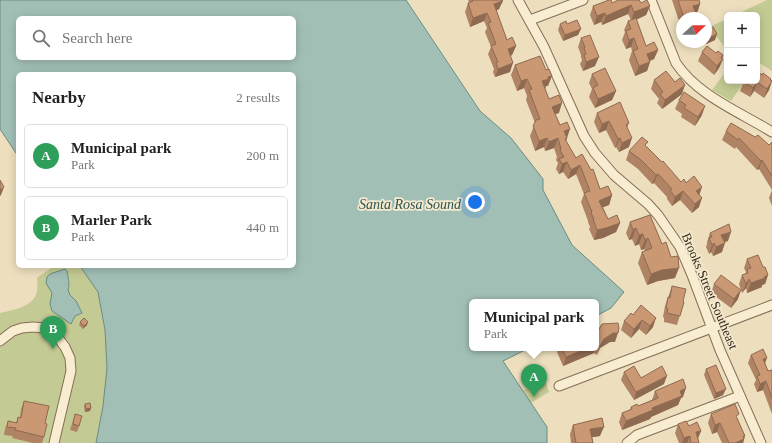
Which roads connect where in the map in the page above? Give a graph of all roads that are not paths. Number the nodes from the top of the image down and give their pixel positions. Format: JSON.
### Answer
{"nodes":[{"id":1,"x":518,"y":0,"type":"edge"},
{"id":2,"x":583,"y":0,"type":"edge"},
{"id":3,"x":651,"y":0,"type":"edge"},
{"id":4,"x":530,"y":20,"type":"junction"},
{"id":5,"x":772,"y":132,"type":"edge"},
{"id":6,"x":772,"y":305,"type":"edge"},
{"id":7,"x":712,"y":329,"type":"junction"},
{"id":8,"x":0,"y":341,"type":"edge"},
{"id":9,"x":559,"y":386,"type":"dead end"},
{"id":10,"x":740,"y":396,"type":"junction"},
{"id":11,"x":54,"y":443,"type":"edge"},
{"id":12,"x":627,"y":443,"type":"edge"},
{"id":13,"x":761,"y":443,"type":"edge"}],
"edges":[{"from":1,"to":4,"type":"street","name":"Brooks Street Southeast"},
{"from":2,"to":4,"type":"street"},
{"from":3,"to":5,"type":"street"},
{"from":4,"to":7,"type":"street","name":"Brooks Street Southeast"},
{"from":6,"to":7,"type":"street"},
{"from":7,"to":9,"type":"street"},
{"from":7,"to":10,"type":"street","name":"Brooks Street Southeast"},
{"from":8,"to":11,"type":"street"},
{"from":10,"to":12,"type":"street"},
{"from":10,"to":13,"type":"street","name":"Brooks Street Southeast"}]}
